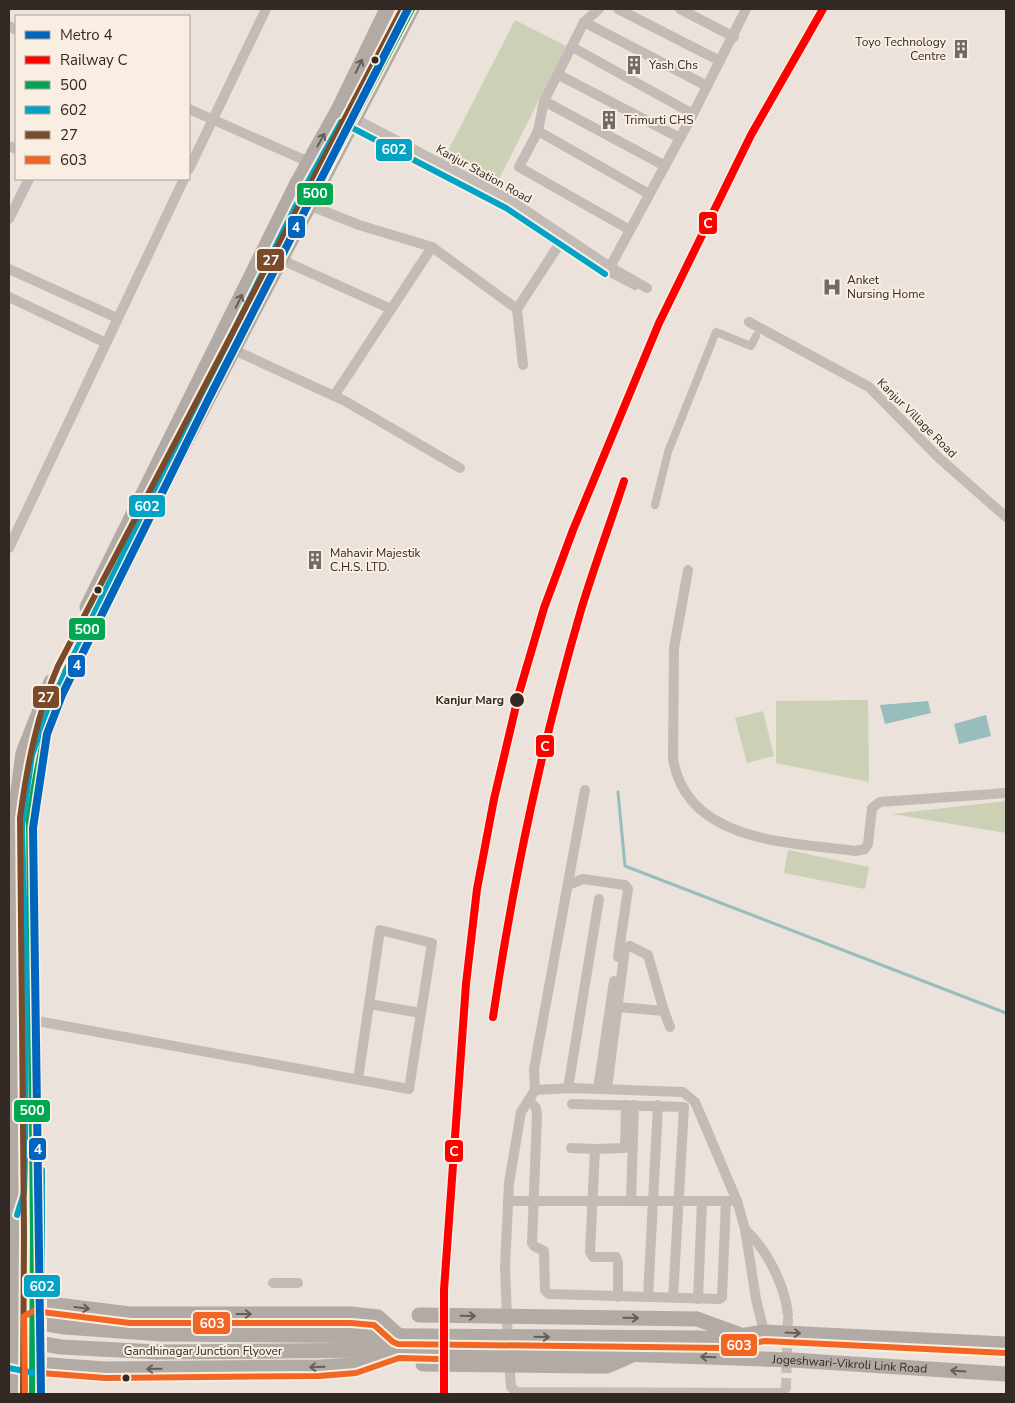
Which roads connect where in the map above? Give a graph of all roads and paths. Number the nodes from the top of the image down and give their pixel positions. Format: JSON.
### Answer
{"nodes":[{"id":1,"x":266,"y":9,"type":"edge"},
{"id":2,"x":387,"y":9,"type":"edge"},
{"id":3,"x":412,"y":9,"type":"edge"},
{"id":4,"x":599,"y":9,"type":"edge"},
{"id":5,"x":618,"y":9,"type":"edge"},
{"id":6,"x":680,"y":9,"type":"edge"},
{"id":7,"x":746,"y":9,"type":"edge"},
{"id":8,"x":584,"y":22,"type":"junction"},
{"id":9,"x":734,"y":37,"type":"junction"},
{"id":10,"x":572,"y":47,"type":"junction"},
{"id":11,"x":720,"y":61,"type":"junction"},
{"id":12,"x":559,"y":75,"type":"junction"},
{"id":13,"x":707,"y":86,"type":"junction"},
{"id":14,"x":544,"y":101,"type":"junction"},
{"id":15,"x":190,"y":109,"type":"edge"},
{"id":16,"x":338,"y":110,"type":"junction"},
{"id":17,"x":693,"y":114,"type":"junction"},
{"id":18,"x":212,"y":120,"type":"junction"},
{"id":19,"x":355,"y":120,"type":"junction"},
{"id":20,"x":538,"y":131,"type":"junction"},
{"id":21,"x":680,"y":138,"type":"junction"},
{"id":22,"x":309,"y":162,"type":"junction"},
{"id":23,"x":665,"y":166,"type":"junction"},
{"id":24,"x":190,"y":167,"type":"edge"},
{"id":25,"x":28,"y":180,"type":"edge"},
{"id":26,"x":184,"y":180,"type":"edge"},
{"id":27,"x":649,"y":194,"type":"junction"},
{"id":28,"x":311,"y":206,"type":"junction"},
{"id":29,"x":9,"y":218,"type":"edge"},
{"id":30,"x":630,"y":230,"type":"junction"},
{"id":31,"x":564,"y":237,"type":"junction"},
{"id":32,"x":432,"y":246,"type":"junction"},
{"id":33,"x":282,"y":260,"type":"junction"},
{"id":34,"x":9,"y":269,"type":"edge"},
{"id":35,"x":610,"y":270,"type":"junction"},
{"id":36,"x":646,"y":290,"type":"dead end"},
{"id":37,"x":9,"y":297,"type":"edge"},
{"id":38,"x":391,"y":309,"type":"junction"},
{"id":39,"x":517,"y":309,"type":"junction"},
{"id":40,"x":117,"y":318,"type":"junction"},
{"id":41,"x":749,"y":322,"type":"dead end"},
{"id":42,"x":756,"y":336,"type":"dead end"},
{"id":43,"x":106,"y":343,"type":"junction"},
{"id":44,"x":234,"y":350,"type":"junction"},
{"id":45,"x":523,"y":365,"type":"dead end"},
{"id":46,"x":334,"y":396,"type":"junction"},
{"id":47,"x":460,"y":468,"type":"dead end"},
{"id":48,"x":655,"y":505,"type":"dead end"},
{"id":49,"x":1006,"y":516,"type":"edge"},
{"id":50,"x":9,"y":548,"type":"edge"},
{"id":51,"x":688,"y":570,"type":"dead end"},
{"id":52,"x":585,"y":790,"type":"dead end"},
{"id":53,"x":1006,"y":793,"type":"edge"},
{"id":54,"x":568,"y":885,"type":"junction"},
{"id":55,"x":599,"y":899,"type":"dead end"},
{"id":56,"x":369,"y":1004,"type":"junction"},
{"id":57,"x":618,"y":1007,"type":"junction"},
{"id":58,"x":664,"y":1010,"type":"junction"},
{"id":59,"x":421,"y":1013,"type":"junction"},
{"id":60,"x":32,"y":1020,"type":"junction"},
{"id":61,"x":670,"y":1027,"type":"dead end"},
{"id":62,"x":358,"y":1079,"type":"junction"},
{"id":63,"x":568,"y":1088,"type":"junction"},
{"id":64,"x":603,"y":1089,"type":"junction"},
{"id":65,"x":535,"y":1090,"type":"junction"},
{"id":66,"x":529,"y":1100,"type":"junction"},
{"id":67,"x":572,"y":1104,"type":"dead end"},
{"id":68,"x":630,"y":1105,"type":"junction"},
{"id":69,"x":658,"y":1105,"type":"junction"},
{"id":70,"x":571,"y":1148,"type":"dead end"},
{"id":71,"x":629,"y":1148,"type":"junction"},
{"id":72,"x":595,"y":1149,"type":"junction"},
{"id":73,"x":12,"y":1157,"type":"edge"},
{"id":74,"x":15,"y":1192,"type":"junction"},
{"id":75,"x":654,"y":1200,"type":"junction"},
{"id":76,"x":508,"y":1201,"type":"junction"},
{"id":77,"x":533,"y":1201,"type":"junction"},
{"id":78,"x":591,"y":1201,"type":"junction"},
{"id":79,"x":631,"y":1201,"type":"junction"},
{"id":80,"x":678,"y":1201,"type":"junction"},
{"id":81,"x":702,"y":1201,"type":"junction"},
{"id":82,"x":726,"y":1201,"type":"junction"},
{"id":83,"x":737,"y":1201,"type":"junction"},
{"id":84,"x":9,"y":1212,"type":"edge"},
{"id":85,"x":745,"y":1229,"type":"junction"},
{"id":86,"x":273,"y":1283,"type":"dead end"},
{"id":87,"x":298,"y":1283,"type":"dead end"},
{"id":88,"x":618,"y":1296,"type":"junction"},
{"id":89,"x":648,"y":1297,"type":"junction"},
{"id":90,"x":673,"y":1298,"type":"junction"},
{"id":91,"x":698,"y":1299,"type":"junction"},
{"id":92,"x":33,"y":1302,"type":"junction"},
{"id":93,"x":11,"y":1313,"type":"edge"},
{"id":94,"x":788,"y":1315,"type":"tunnel mouth"},
{"id":95,"x":764,"y":1332,"type":"junction"},
{"id":96,"x":744,"y":1336,"type":"junction"},
{"id":97,"x":9,"y":1338,"type":"edge"},
{"id":98,"x":398,"y":1342,"type":"junction"},
{"id":99,"x":1006,"y":1344,"type":"edge"},
{"id":100,"x":422,"y":1350,"type":"junction"},
{"id":101,"x":12,"y":1360,"type":"edge"},
{"id":102,"x":33,"y":1364,"type":"junction"},
{"id":103,"x":1006,"y":1374,"type":"edge"},
{"id":104,"x":786,"y":1388,"type":"dead end"},
{"id":105,"x":612,"y":1393,"type":"edge"},
{"id":106,"x":16,"y":1394,"type":"edge"},
{"id":107,"x":32,"y":1394,"type":"edge"}],
"edges":[{"from":1,"to":18,"type":"street"},
{"from":16,"to":2,"type":"main road","one_way":true},
{"from":3,"to":19,"type":"main road"},
{"from":4,"to":8,"type":"street"},
{"from":5,"to":11,"type":"street"},
{"from":6,"to":9,"type":"street"},
{"from":7,"to":9,"type":"street"},
{"from":8,"to":10,"type":"street"},
{"from":8,"to":13,"type":"street"},
{"from":9,"to":11,"type":"street"},
{"from":10,"to":12,"type":"street"},
{"from":10,"to":17,"type":"street"},
{"from":11,"to":13,"type":"street"},
{"from":12,"to":14,"type":"street"},
{"from":12,"to":21,"type":"street"},
{"from":13,"to":17,"type":"street"},
{"from":14,"to":20,"type":"street"},
{"from":14,"to":23,"type":"street"},
{"from":15,"to":18,"type":"street"},
{"from":16,"to":19,"type":"street","name":"Kanjur Station Road"},
{"from":22,"to":16,"type":"main road","one_way":true},
{"from":17,"to":21,"type":"street"},
{"from":18,"to":22,"type":"street"},
{"from":18,"to":24,"type":"street"},
{"from":19,"to":28,"type":"main road"},
{"from":19,"to":31,"type":"street","name":"Kanjur Station Road"},
{"from":20,"to":27,"type":"street"},
{"from":20,"to":30,"type":"street"},
{"from":21,"to":23,"type":"street"},
{"from":73,"to":22,"type":"main road","one_way":true},
{"from":23,"to":27,"type":"street"},
{"from":25,"to":29,"type":"street"},
{"from":26,"to":40,"type":"street"},
{"from":27,"to":30,"type":"street"},
{"from":28,"to":32,"type":"street"},
{"from":28,"to":33,"type":"main road"},
{"from":30,"to":35,"type":"street"},
{"from":31,"to":35,"type":"street","name":"Kanjur Station Road"},
{"from":31,"to":39,"type":"street"},
{"from":32,"to":38,"type":"street"},
{"from":32,"to":39,"type":"street"},
{"from":33,"to":38,"type":"street"},
{"from":33,"to":44,"type":"main road"},
{"from":34,"to":40,"type":"street"},
{"from":35,"to":36,"type":"street","name":"Kanjur Station Road"},
{"from":37,"to":43,"type":"street"},
{"from":38,"to":46,"type":"street"},
{"from":39,"to":45,"type":"street"},
{"from":40,"to":43,"type":"street"},
{"from":41,"to":49,"type":"street","name":"Kanjur Village Road"},
{"from":42,"to":48,"type":"street"},
{"from":43,"to":50,"type":"street"},
{"from":44,"to":46,"type":"street"},
{"from":44,"to":60,"type":"main road"},
{"from":46,"to":47,"type":"street"},
{"from":51,"to":53,"type":"street"},
{"from":52,"to":54,"type":"street"},
{"from":54,"to":64,"type":"street"},
{"from":54,"to":65,"type":"street"},
{"from":55,"to":63,"type":"street"},
{"from":56,"to":59,"type":"street"},
{"from":56,"to":59,"type":"street"},
{"from":56,"to":62,"type":"street"},
{"from":57,"to":58,"type":"street"},
{"from":57,"to":58,"type":"street"},
{"from":57,"to":64,"type":"street"},
{"from":58,"to":61,"type":"street"},
{"from":59,"to":62,"type":"street"},
{"from":60,"to":62,"type":"street"},
{"from":60,"to":92,"type":"main road"},
{"from":63,"to":64,"type":"street"},
{"from":63,"to":65,"type":"street"},
{"from":64,"to":83,"type":"street"},
{"from":65,"to":66,"type":"street"},
{"from":66,"to":76,"type":"street"},
{"from":66,"to":77,"type":"street"},
{"from":67,"to":68,"type":"street"},
{"from":68,"to":69,"type":"street"},
{"from":68,"to":71,"type":"street"},
{"from":69,"to":75,"type":"street"},
{"from":69,"to":80,"type":"street"},
{"from":70,"to":72,"type":"street"},
{"from":71,"to":72,"type":"street"},
{"from":71,"to":79,"type":"street"},
{"from":72,"to":78,"type":"street"},
{"from":73,"to":74,"type":"main road"},
{"from":74,"to":84,"type":"main road"},
{"from":74,"to":93,"type":"main road"},
{"from":75,"to":79,"type":"street"},
{"from":75,"to":80,"type":"street"},
{"from":75,"to":89,"type":"street"},
{"from":76,"to":77,"type":"street"},
{"from":76,"to":105,"type":"street"},
{"from":77,"to":78,"type":"street"},
{"from":77,"to":88,"type":"street"},
{"from":78,"to":79,"type":"street"},
{"from":78,"to":88,"type":"street"},
{"from":80,"to":81,"type":"street"},
{"from":80,"to":90,"type":"street"},
{"from":81,"to":82,"type":"street"},
{"from":81,"to":91,"type":"street"},
{"from":82,"to":83,"type":"street"},
{"from":82,"to":91,"type":"street"},
{"from":83,"to":85,"type":"street"},
{"from":85,"to":94,"type":"street"},
{"from":85,"to":95,"type":"street"},
{"from":86,"to":87,"type":"street"},
{"from":88,"to":89,"type":"street"},
{"from":89,"to":90,"type":"street"},
{"from":90,"to":91,"type":"street"},
{"from":92,"to":93,"type":"main road"},
{"from":92,"to":98,"type":"main road","one_way":true},
{"from":92,"to":102,"type":"main road"},
{"from":93,"to":98,"type":"main road","name":"Gandhinagar Junction Flyover","bridge":true},
{"from":93,"to":101,"type":"main road"},
{"from":95,"to":96,"type":"main road"},
{"from":95,"to":99,"type":"main road","one_way":true},
{"from":98,"to":96,"type":"main road","one_way":true,"bridge":true},
{"from":100,"to":96,"type":"main road","one_way":true,"bridge":true},
{"from":97,"to":98,"type":"main road","name":"Gandhinagar Junction Flyover","bridge":true},
{"from":98,"to":100,"type":"main road"},
{"from":98,"to":100,"type":"main road"},
{"from":98,"to":102,"type":"main road","one_way":true},
{"from":103,"to":100,"type":"main road","name":"Jogeshwari-Vikroli Link Road","one_way":true,"bridge":true},
{"from":101,"to":102,"type":"main road"},
{"from":101,"to":106,"type":"main road"},
{"from":102,"to":107,"type":"main road"},
{"from":104,"to":105,"type":"street"}]}
